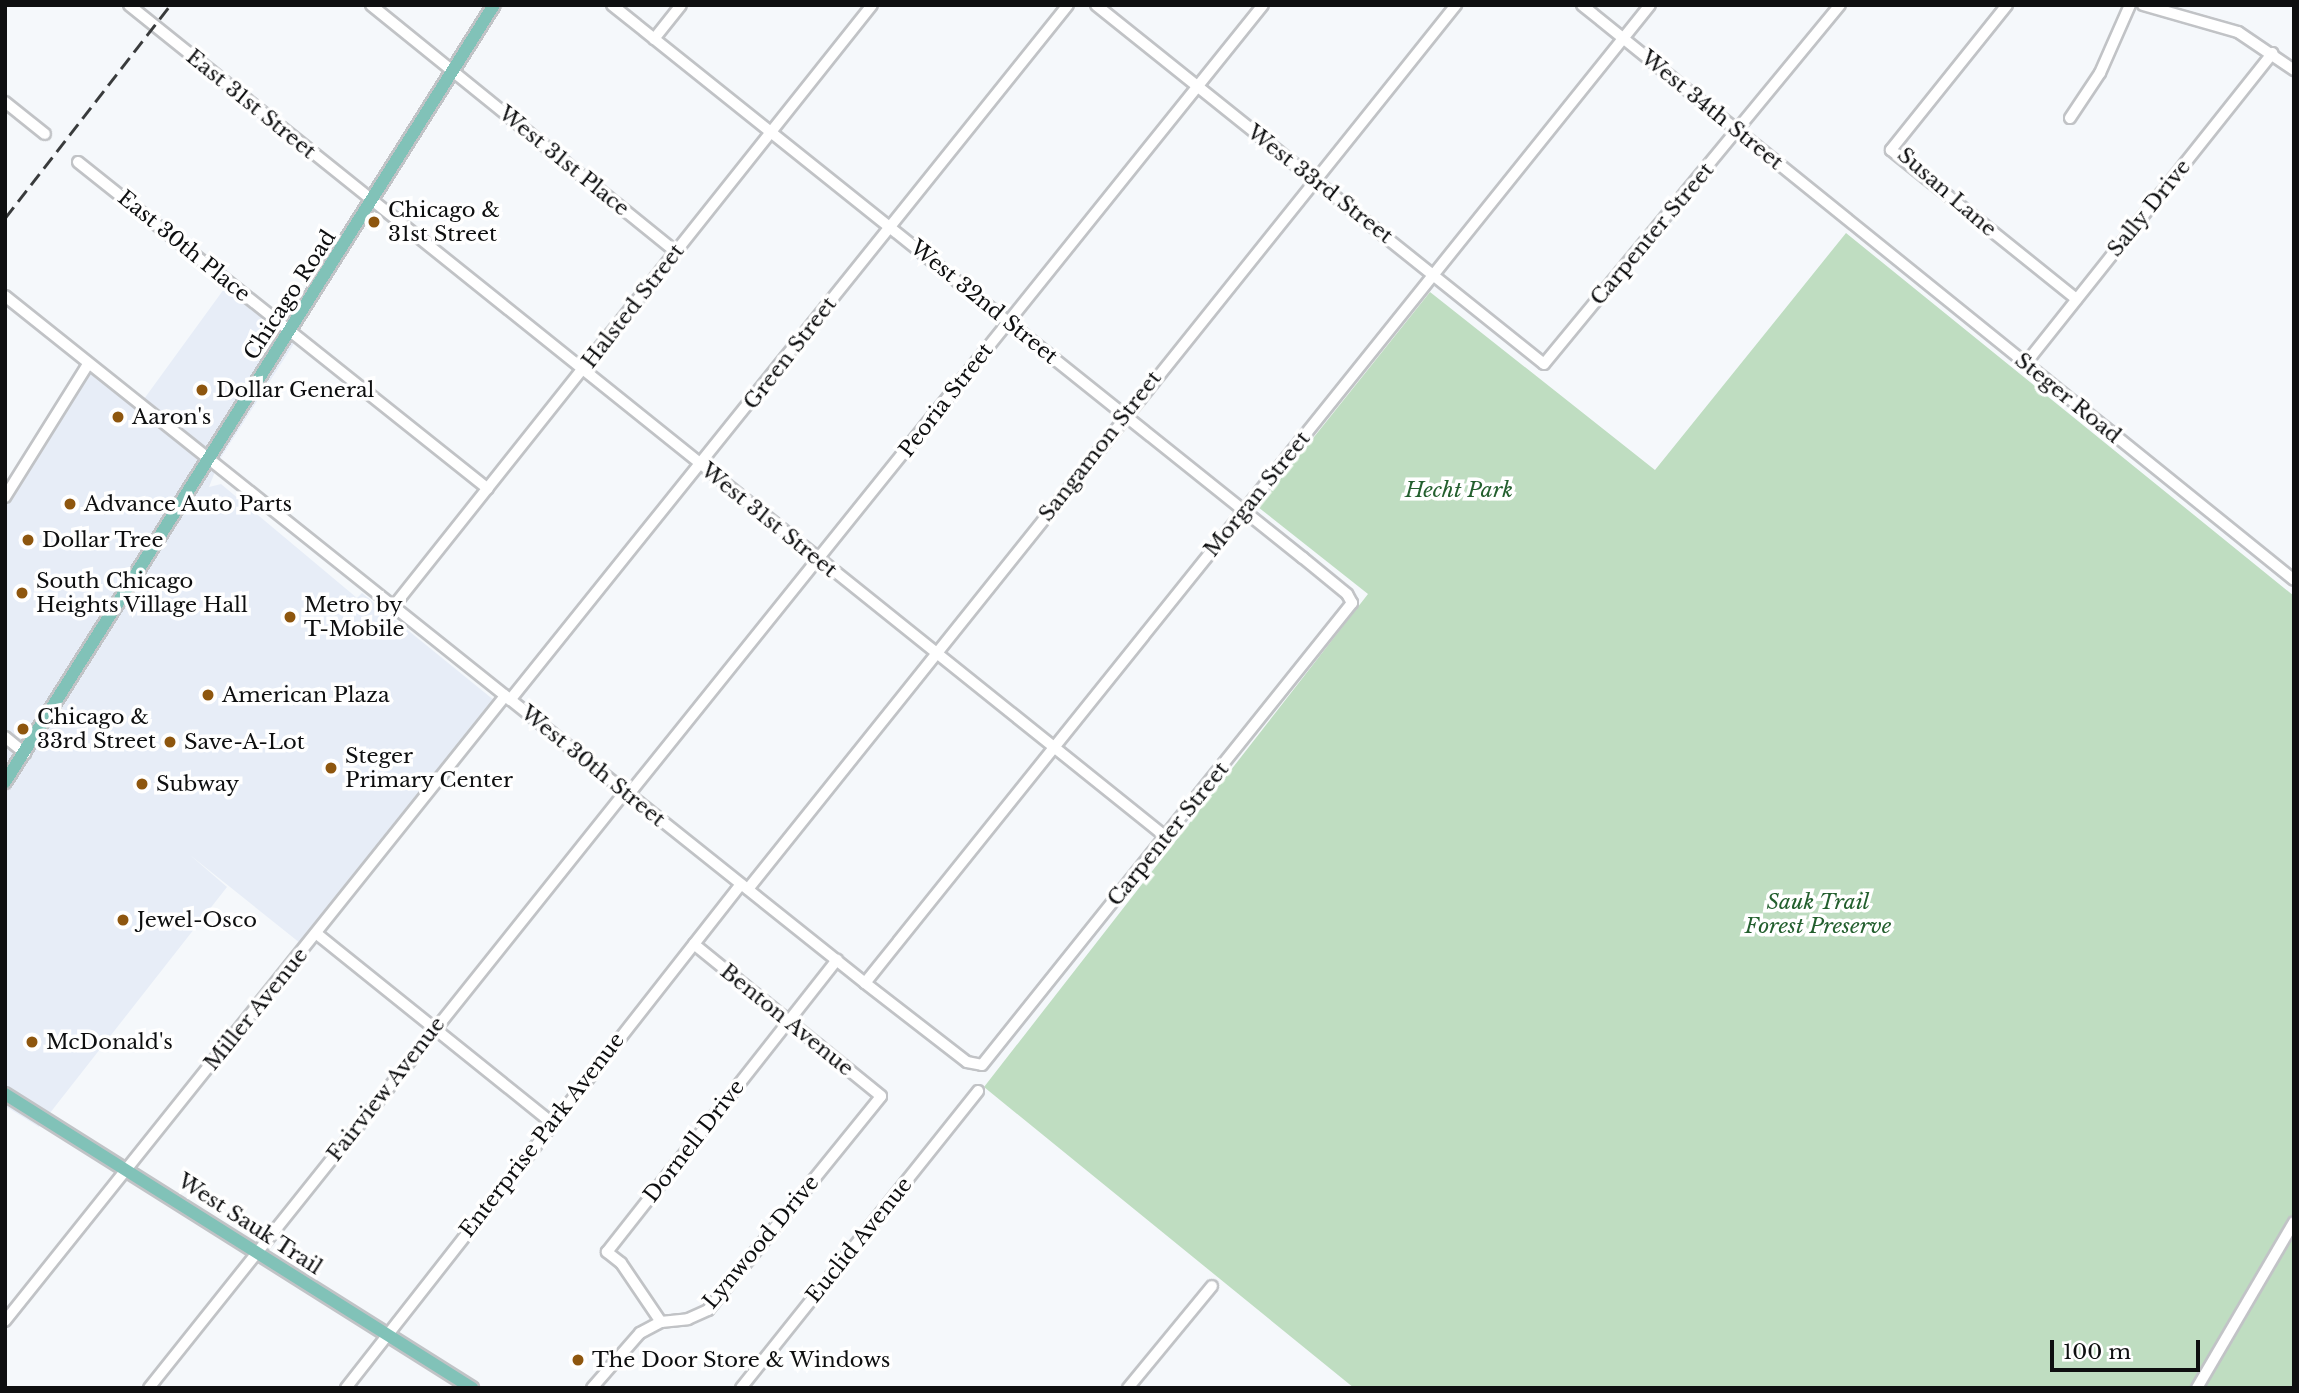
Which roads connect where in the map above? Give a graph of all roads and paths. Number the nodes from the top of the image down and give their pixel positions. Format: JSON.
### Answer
{"nodes":[{"id":1,"x":130,"y":5,"type":"edge"},
{"id":2,"x":371,"y":5,"type":"edge"},
{"id":3,"x":494,"y":5,"type":"edge"},
{"id":4,"x":612,"y":5,"type":"edge"},
{"id":5,"x":681,"y":5,"type":"edge"},
{"id":6,"x":872,"y":5,"type":"edge"},
{"id":7,"x":1068,"y":5,"type":"edge"},
{"id":8,"x":1096,"y":5,"type":"edge"},
{"id":9,"x":1263,"y":5,"type":"edge"},
{"id":10,"x":1456,"y":5,"type":"edge"},
{"id":11,"x":1582,"y":5,"type":"edge"},
{"id":12,"x":1650,"y":5,"type":"edge"},
{"id":13,"x":1840,"y":5,"type":"edge"},
{"id":14,"x":2007,"y":5,"type":"edge"},
{"id":15,"x":2130,"y":5,"type":"edge"},
{"id":16,"x":2143,"y":5,"type":"edge"},
{"id":17,"x":1623,"y":38,"type":"junction"},
{"id":18,"x":654,"y":39,"type":"junction"},
{"id":19,"x":2273,"y":53,"type":"junction"},
{"id":20,"x":453,"y":70,"type":"junction"},
{"id":21,"x":2294,"y":70,"type":"edge"},
{"id":22,"x":1197,"y":87,"type":"junction"},
{"id":23,"x":5,"y":102,"type":"edge"},
{"id":24,"x":2070,"y":118,"type":"dead end"},
{"id":25,"x":1738,"y":131,"type":"junction"},
{"id":26,"x":771,"y":132,"type":"junction"},
{"id":27,"x":45,"y":134,"type":"dead end"},
{"id":28,"x":78,"y":162,"type":"dead end"},
{"id":29,"x":1314,"y":180,"type":"junction"},
{"id":30,"x":372,"y":203,"type":"junction"},
{"id":31,"x":1842,"y":216,"type":"joint"},
{"id":32,"x":890,"y":228,"type":"junction"},
{"id":33,"x":676,"y":252,"type":"junction"},
{"id":34,"x":1434,"y":275,"type":"junction"},
{"id":35,"x":5,"y":296,"type":"edge"},
{"id":36,"x":2076,"y":299,"type":"junction"},
{"id":37,"x":1007,"y":321,"type":"junction"},
{"id":38,"x":290,"y":331,"type":"junction"},
{"id":39,"x":88,"y":363,"type":"junction"},
{"id":40,"x":2026,"y":363,"type":"junction"},
{"id":41,"x":1544,"y":364,"type":"joint"},
{"id":42,"x":582,"y":371,"type":"junction"},
{"id":43,"x":1124,"y":415,"type":"junction"},
{"id":44,"x":208,"y":459,"type":"junction"},
{"id":45,"x":701,"y":466,"type":"junction"},
{"id":46,"x":488,"y":489,"type":"junction"},
{"id":47,"x":5,"y":497,"type":"edge"},
{"id":48,"x":1244,"y":511,"type":"junction"},
{"id":49,"x":819,"y":560,"type":"junction"},
{"id":50,"x":2294,"y":580,"type":"edge"},
{"id":51,"x":1352,"y":603,"type":"joint"},
{"id":52,"x":393,"y":607,"type":"junction"},
{"id":53,"x":936,"y":654,"type":"junction"},
{"id":54,"x":508,"y":698,"type":"junction"},
{"id":55,"x":5,"y":737,"type":"edge"},
{"id":56,"x":1054,"y":747,"type":"junction"},
{"id":57,"x":25,"y":752,"type":"junction"},
{"id":58,"x":5,"y":782,"type":"edge"},
{"id":59,"x":627,"y":793,"type":"junction"},
{"id":60,"x":1166,"y":837,"type":"junction"},
{"id":61,"x":745,"y":887,"type":"junction"},
{"id":62,"x":317,"y":933,"type":"junction"},
{"id":63,"x":694,"y":944,"type":"junction"},
{"id":64,"x":836,"y":960,"type":"junction"},
{"id":65,"x":865,"y":983,"type":"junction"},
{"id":66,"x":788,"y":1021,"type":"junction"},
{"id":67,"x":434,"y":1028,"type":"junction"},
{"id":68,"x":982,"y":1065,"type":"joint"},
{"id":69,"x":978,"y":1091,"type":"dead end"},
{"id":70,"x":5,"y":1094,"type":"edge"},
{"id":71,"x":881,"y":1096,"type":"joint"},
{"id":72,"x":552,"y":1123,"type":"junction"},
{"id":73,"x":127,"y":1168,"type":"junction"},
{"id":74,"x":2294,"y":1222,"type":"edge"},
{"id":75,"x":257,"y":1251,"type":"junction"},
{"id":76,"x":1212,"y":1286,"type":"dead end"},
{"id":77,"x":5,"y":1321,"type":"edge"},
{"id":78,"x":661,"y":1322,"type":"junction"},
{"id":79,"x":386,"y":1335,"type":"junction"},
{"id":80,"x":149,"y":1388,"type":"edge"},
{"id":81,"x":346,"y":1388,"type":"edge"},
{"id":82,"x":472,"y":1388,"type":"edge"},
{"id":83,"x":592,"y":1388,"type":"edge"},
{"id":84,"x":741,"y":1388,"type":"edge"},
{"id":85,"x":1128,"y":1388,"type":"edge"},
{"id":86,"x":2197,"y":1388,"type":"edge"}],
"edges":[{"from":1,"to":30,"type":"street","name":"East 31st Street"},
{"from":2,"to":20,"type":"street","name":"West 31st Place"},
{"from":3,"to":20,"type":"main road","name":"Chicago Road"},
{"from":4,"to":18,"type":"street","name":"West 32nd Street"},
{"from":5,"to":18,"type":"street"},
{"from":6,"to":26,"type":"street","name":"Halsted Street"},
{"from":7,"to":32,"type":"street","name":"Green Street"},
{"from":8,"to":22,"type":"street","name":"West 33rd Street"},
{"from":9,"to":22,"type":"street","name":"Peoria Street"},
{"from":10,"to":29,"type":"street","name":"Sangamon Street"},
{"from":11,"to":17,"type":"street","name":"West 34th Street"},
{"from":12,"to":17,"type":"street","name":"Morgan Street"},
{"from":13,"to":25,"type":"street","name":"Carpenter Street"},
{"from":14,"to":36,"type":"street","name":"Susan Lane"},
{"from":15,"to":24,"type":"street"},
{"from":16,"to":19,"type":"street"},
{"from":17,"to":25,"type":"street","name":"West 34th Street"},
{"from":17,"to":34,"type":"street","name":"Morgan Street"},
{"from":18,"to":26,"type":"street","name":"West 32nd Street"},
{"from":19,"to":21,"type":"street"},
{"from":19,"to":36,"type":"street","name":"Sally Drive"},
{"from":20,"to":30,"type":"main road","name":"Chicago Road"},
{"from":20,"to":33,"type":"street","name":"West 31st Place"},
{"from":22,"to":29,"type":"street","name":"West 33rd Street"},
{"from":22,"to":37,"type":"street","name":"Peoria Street"},
{"from":23,"to":27,"type":"street"},
{"from":25,"to":31,"type":"street","name":"West 34th Street"},
{"from":25,"to":41,"type":"street","name":"Carpenter Street"},
{"from":26,"to":32,"type":"street","name":"West 32nd Street"},
{"from":26,"to":33,"type":"street","name":"Halsted Street"},
{"from":28,"to":38,"type":"street","name":"East 30th Place"},
{"from":29,"to":34,"type":"street","name":"West 33rd Street"},
{"from":29,"to":43,"type":"street","name":"Sangamon Street"},
{"from":30,"to":38,"type":"main road","name":"Chicago Road"},
{"from":30,"to":42,"type":"street","name":"West 31st Street"},
{"from":31,"to":40,"type":"street","name":"Steger Road"},
{"from":32,"to":37,"type":"street","name":"West 32nd Street"},
{"from":32,"to":45,"type":"street","name":"Green Street"},
{"from":33,"to":42,"type":"street","name":"Halsted Street"},
{"from":34,"to":41,"type":"street","name":"West 33rd Street"},
{"from":34,"to":48,"type":"street","name":"Morgan Street"},
{"from":35,"to":39,"type":"street","name":"West 30th Street"},
{"from":36,"to":40,"type":"street","name":"Sally Drive"},
{"from":37,"to":43,"type":"street","name":"West 32nd Street"},
{"from":37,"to":49,"type":"street","name":"Peoria Street"},
{"from":38,"to":44,"type":"main road","name":"Chicago Road"},
{"from":38,"to":46,"type":"street","name":"East 30th Place"},
{"from":39,"to":44,"type":"street","name":"West 30th Street"},
{"from":39,"to":47,"type":"street"},
{"from":40,"to":50,"type":"street","name":"Steger Road"},
{"from":42,"to":45,"type":"street","name":"West 31st Street"},
{"from":42,"to":46,"type":"street","name":"Halsted Street"},
{"from":43,"to":48,"type":"street","name":"West 32nd Street"},
{"from":43,"to":53,"type":"street","name":"Sangamon Street"},
{"from":44,"to":52,"type":"street","name":"West 30th Street"},
{"from":44,"to":57,"type":"main road","name":"Chicago Road"},
{"from":45,"to":49,"type":"street","name":"West 31st Street"},
{"from":45,"to":54,"type":"street","name":"Green Street"},
{"from":46,"to":52,"type":"street","name":"Halsted Street"},
{"from":48,"to":51,"type":"street","name":"West 32nd Street"},
{"from":48,"to":56,"type":"street","name":"Morgan Street"},
{"from":49,"to":53,"type":"street","name":"West 31st Street"},
{"from":49,"to":59,"type":"street","name":"Peoria Street"},
{"from":51,"to":60,"type":"street","name":"Carpenter Street"},
{"from":52,"to":54,"type":"street","name":"West 30th Street"},
{"from":53,"to":56,"type":"street","name":"West 31st Street"},
{"from":53,"to":61,"type":"street","name":"Sangamon Street"},
{"from":54,"to":59,"type":"street","name":"West 30th Street"},
{"from":54,"to":62,"type":"street","name":"Miller Avenue"},
{"from":55,"to":57,"type":"street"},
{"from":56,"to":60,"type":"street","name":"West 31st Street"},
{"from":56,"to":65,"type":"street","name":"Morgan Street"},
{"from":57,"to":58,"type":"main road","name":"Chicago Road"},
{"from":59,"to":61,"type":"street","name":"West 30th Street"},
{"from":59,"to":67,"type":"street","name":"Fairview Avenue"},
{"from":60,"to":68,"type":"street","name":"Carpenter Street"},
{"from":61,"to":63,"type":"street","name":"Enterprise Park Avenue"},
{"from":61,"to":64,"type":"street","name":"West 30th Street"},
{"from":62,"to":67,"type":"street"},
{"from":62,"to":73,"type":"street","name":"Miller Avenue"},
{"from":63,"to":66,"type":"street","name":"Benton Avenue"},
{"from":63,"to":72,"type":"street","name":"Enterprise Park Avenue"},
{"from":64,"to":65,"type":"street","name":"West 30th Street"},
{"from":64,"to":66,"type":"street","name":"Dornell Drive"},
{"from":65,"to":68,"type":"street","name":"West 30th Street"},
{"from":66,"to":71,"type":"street","name":"Benton Avenue"},
{"from":66,"to":78,"type":"street","name":"Dornell Drive"},
{"from":67,"to":72,"type":"street"},
{"from":67,"to":75,"type":"street","name":"Fairview Avenue"},
{"from":69,"to":84,"type":"street","name":"Euclid Avenue"},
{"from":70,"to":73,"type":"main road","name":"West Sauk Trail"},
{"from":71,"to":78,"type":"street","name":"Lynwood Drive"},
{"from":72,"to":79,"type":"street","name":"Enterprise Park Avenue"},
{"from":73,"to":75,"type":"main road","name":"West Sauk Trail"},
{"from":73,"to":77,"type":"street","name":"Miller Avenue"},
{"from":74,"to":86,"type":"street"},
{"from":75,"to":79,"type":"main road","name":"West Sauk Trail"},
{"from":75,"to":80,"type":"street","name":"Fairview Avenue"},
{"from":76,"to":85,"type":"street"},
{"from":78,"to":83,"type":"street","name":"Lynwood Drive"},
{"from":79,"to":81,"type":"street","name":"Enterprise Park Avenue"},
{"from":79,"to":82,"type":"main road","name":"West Sauk Trail"}]}
